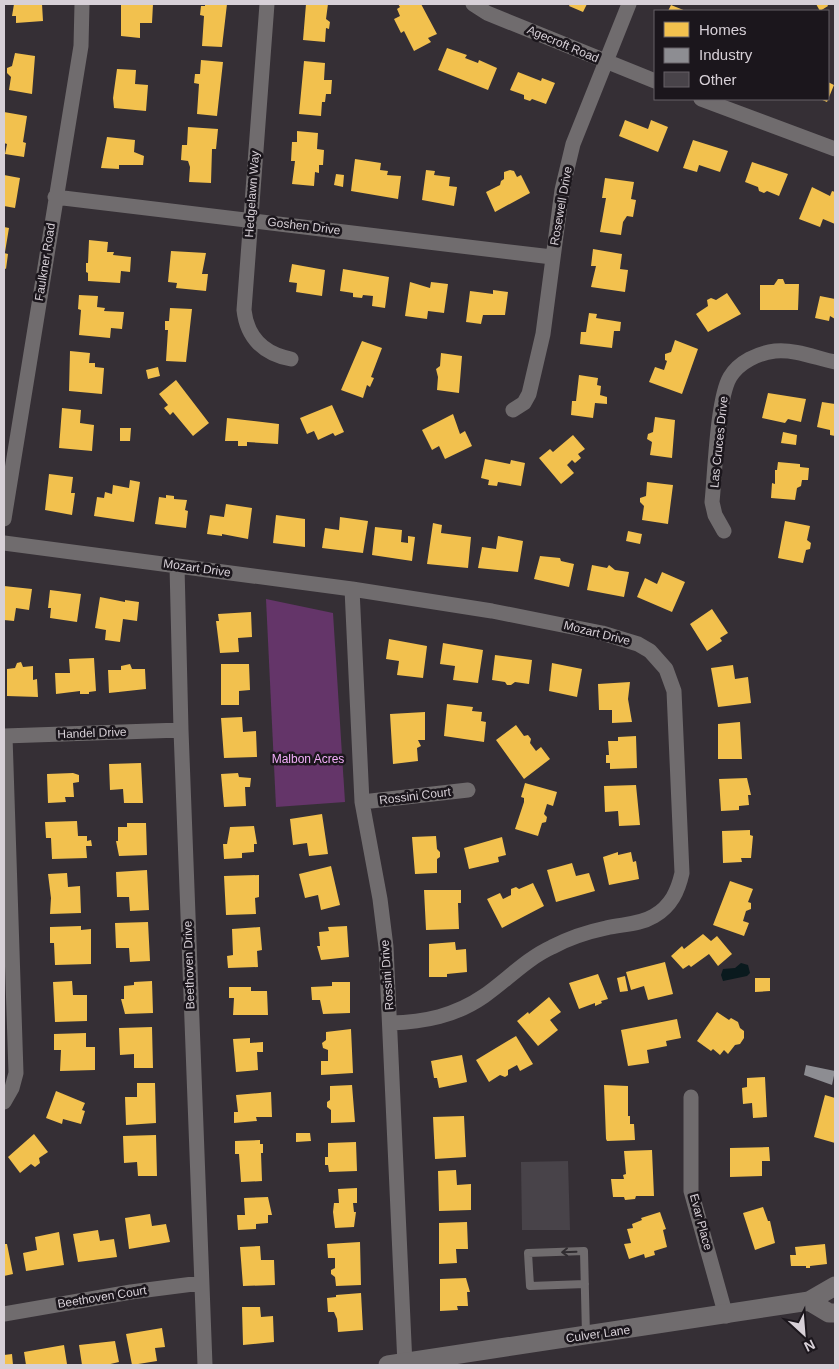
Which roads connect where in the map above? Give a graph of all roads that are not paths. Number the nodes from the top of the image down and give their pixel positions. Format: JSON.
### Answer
{"nodes":[{"id":1,"x":82,"y":4,"type":"edge"},
{"id":2,"x":267,"y":4,"type":"edge"},
{"id":3,"x":473,"y":4,"type":"edge"},
{"id":4,"x":628,"y":4,"type":"edge"},
{"id":5,"x":606,"y":62,"type":"junction"},
{"id":6,"x":654,"y":81,"type":"edge"},
{"id":7,"x":704,"y":100,"type":"edge"},
{"id":8,"x":835,"y":149,"type":"edge"},
{"id":9,"x":55,"y":197,"type":"junction"},
{"id":10,"x":250,"y":219,"type":"junction"},
{"id":11,"x":552,"y":257,"type":"junction"},
{"id":12,"x":291,"y":359,"type":"dead end"},
{"id":13,"x":835,"y":362,"type":"edge"},
{"id":14,"x":513,"y":410,"type":"dead end"},
{"id":15,"x":4,"y":519,"type":"edge"},
{"id":16,"x":724,"y":531,"type":"dead end"},
{"id":17,"x":4,"y":543,"type":"edge"},
{"id":18,"x":177,"y":566,"type":"junction"},
{"id":19,"x":352,"y":590,"type":"junction"},
{"id":20,"x":181,"y":730,"type":"junction"},
{"id":21,"x":4,"y":736,"type":"edge"},
{"id":22,"x":468,"y":790,"type":"dead end"},
{"id":23,"x":362,"y":802,"type":"junction"},
{"id":24,"x":390,"y":1023,"type":"junction"},
{"id":25,"x":692,"y":1097,"type":"dead end"},
{"id":26,"x":4,"y":1102,"type":"edge"},
{"id":27,"x":201,"y":1283,"type":"junction"},
{"id":28,"x":585,"y":1284,"type":"junction"},
{"id":29,"x":835,"y":1286,"type":"edge"},
{"id":30,"x":808,"y":1301,"type":"junction"},
{"id":31,"x":835,"y":1313,"type":"edge"},
{"id":32,"x":4,"y":1314,"type":"edge"},
{"id":33,"x":726,"y":1316,"type":"junction"},
{"id":34,"x":586,"y":1335,"type":"junction"},
{"id":35,"x":399,"y":1364,"type":"edge"},
{"id":36,"x":205,"y":1365,"type":"edge"}],
"edges":[{"from":1,"to":9,"type":"street","name":"Faulkner Road"},
{"from":2,"to":10,"type":"street","name":"Hedgelawn Way"},
{"from":3,"to":5,"type":"street","name":"Agecroft Road"},
{"from":4,"to":5,"type":"street","name":"Rosewell Drive"},
{"from":5,"to":6,"type":"street","name":"Agecroft Road"},
{"from":5,"to":11,"type":"street","name":"Rosewell Drive"},
{"from":7,"to":8,"type":"street"},
{"from":9,"to":10,"type":"street","name":"Goshen Drive"},
{"from":9,"to":15,"type":"street","name":"Faulkner Road"},
{"from":10,"to":11,"type":"street","name":"Goshen Drive"},
{"from":10,"to":12,"type":"street","name":"Hedgelawn Way"},
{"from":11,"to":14,"type":"street","name":"Rosewell Drive"},
{"from":13,"to":16,"type":"street","name":"Las Cruces Drive"},
{"from":17,"to":18,"type":"street","name":"Mozart Drive"},
{"from":18,"to":19,"type":"street","name":"Mozart Drive"},
{"from":18,"to":20,"type":"street","name":"Beethoven Drive"},
{"from":19,"to":23,"type":"street","name":"Rossini Drive"},
{"from":19,"to":24,"type":"street","name":"Mozart Drive"},
{"from":20,"to":21,"type":"street","name":"Handel Drive"},
{"from":20,"to":27,"type":"street","name":"Beethoven Drive"},
{"from":21,"to":26,"type":"street"},
{"from":22,"to":23,"type":"street","name":"Rossini Court"},
{"from":23,"to":24,"type":"street","name":"Rossini Drive"},
{"from":24,"to":35,"type":"street","name":"Rossini Drive"},
{"from":25,"to":33,"type":"street","name":"Evar Place"},
{"from":27,"to":32,"type":"street","name":"Beethoven Court"},
{"from":27,"to":36,"type":"street","name":"Beethoven Drive"},
{"from":28,"to":28,"type":"lane","one_way":true},
{"from":28,"to":34,"type":"lane"},
{"from":29,"to":30,"type":"street","name":"Culver Lane"},
{"from":30,"to":31,"type":"street"},
{"from":30,"to":33,"type":"street","name":"Culver Lane"},
{"from":33,"to":34,"type":"street","name":"Culver Lane"},
{"from":34,"to":35,"type":"street","name":"Culver Lane"}]}
